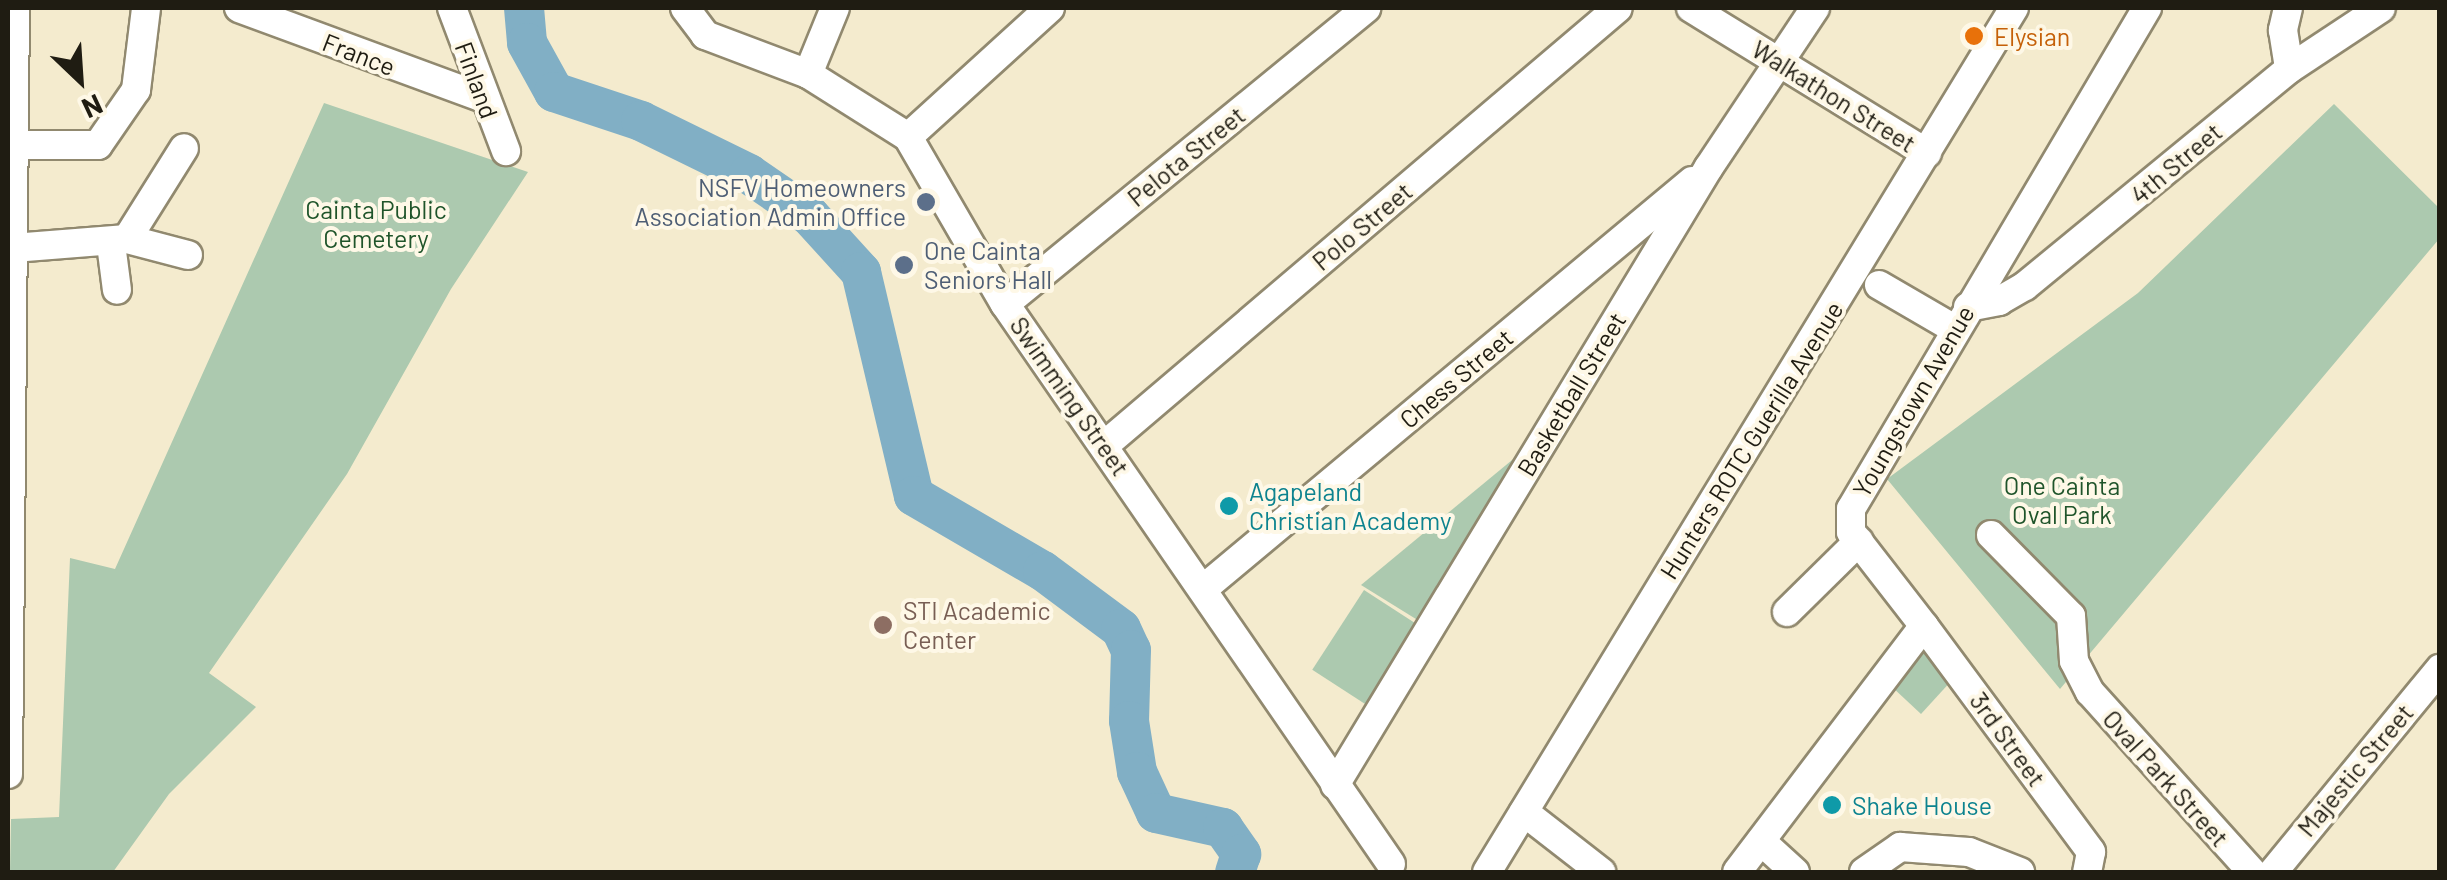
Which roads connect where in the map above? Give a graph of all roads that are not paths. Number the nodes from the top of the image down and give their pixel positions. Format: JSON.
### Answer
{"nodes":[{"id":1,"x":15,"y":8,"type":"edge"},
{"id":2,"x":146,"y":8,"type":"edge"},
{"id":3,"x":242,"y":8,"type":"edge"},
{"id":4,"x":452,"y":8,"type":"edge"},
{"id":5,"x":685,"y":8,"type":"edge"},
{"id":6,"x":835,"y":8,"type":"edge"},
{"id":7,"x":1050,"y":8,"type":"edge"},
{"id":8,"x":1366,"y":8,"type":"edge"},
{"id":9,"x":1618,"y":8,"type":"edge"},
{"id":10,"x":1691,"y":8,"type":"edge"},
{"id":11,"x":1815,"y":8,"type":"edge"},
{"id":12,"x":2014,"y":8,"type":"edge"},
{"id":13,"x":2146,"y":8,"type":"edge"},
{"id":14,"x":2381,"y":8,"type":"edge"},
{"id":15,"x":2285,"y":18,"type":"edge"},
{"id":16,"x":2301,"y":60,"type":"junction"},
{"id":17,"x":1782,"y":65,"type":"junction"},
{"id":18,"x":808,"y":74,"type":"junction"},
{"id":19,"x":481,"y":97,"type":"junction"},
{"id":20,"x":908,"y":137,"type":"junction"},
{"id":21,"x":13,"y":145,"type":"junction"},
{"id":22,"x":184,"y":148,"type":"dead end"},
{"id":23,"x":506,"y":151,"type":"dead end"},
{"id":24,"x":1927,"y":153,"type":"junction"},
{"id":25,"x":1708,"y":167,"type":"junction"},
{"id":26,"x":119,"y":242,"type":"junction"},
{"id":27,"x":13,"y":248,"type":"junction"},
{"id":28,"x":188,"y":255,"type":"dead end"},
{"id":29,"x":1993,"y":263,"type":"junction"},
{"id":30,"x":1879,"y":285,"type":"dead end"},
{"id":31,"x":2025,"y":286,"type":"junction"},
{"id":32,"x":117,"y":290,"type":"dead end"},
{"id":33,"x":1005,"y":304,"type":"junction"},
{"id":34,"x":1960,"y":317,"type":"junction"},
{"id":35,"x":1106,"y":444,"type":"junction"},
{"id":36,"x":1991,"y":535,"type":"dead end"},
{"id":37,"x":1859,"y":542,"type":"junction"},
{"id":38,"x":1202,"y":590,"type":"junction"},
{"id":39,"x":1786,"y":612,"type":"dead end"},
{"id":40,"x":1924,"y":626,"type":"junction"},
{"id":41,"x":2440,"y":669,"type":"edge"},
{"id":42,"x":8,"y":774,"type":"edge"},
{"id":43,"x":1335,"y":785,"type":"junction"},
{"id":44,"x":1524,"y":812,"type":"junction"},
{"id":45,"x":1762,"y":841,"type":"junction"},
{"id":46,"x":2089,"y":862,"type":"edge"},
{"id":47,"x":1392,"y":864,"type":"dead end"},
{"id":48,"x":1488,"y":872,"type":"edge"},
{"id":49,"x":1602,"y":872,"type":"edge"},
{"id":50,"x":1737,"y":872,"type":"edge"},
{"id":51,"x":1795,"y":872,"type":"edge"},
{"id":52,"x":1864,"y":872,"type":"edge"},
{"id":53,"x":2020,"y":872,"type":"edge"},
{"id":54,"x":2252,"y":872,"type":"edge"},
{"id":55,"x":2273,"y":872,"type":"edge"}],
"edges":[{"from":1,"to":21,"type":"street"},
{"from":2,"to":21,"type":"street"},
{"from":3,"to":19,"type":"street","name":"France"},
{"from":4,"to":19,"type":"street","name":"Finland"},
{"from":5,"to":18,"type":"street","name":"Swimming Street"},
{"from":6,"to":18,"type":"street"},
{"from":7,"to":20,"type":"street"},
{"from":8,"to":33,"type":"street","name":"Pelota Street"},
{"from":9,"to":35,"type":"street","name":"Polo Street"},
{"from":10,"to":17,"type":"street","name":"Walkathon Street"},
{"from":11,"to":17,"type":"street","name":"Basketball Street"},
{"from":12,"to":24,"type":"street","name":"Hunters ROTC Guerilla Avenue"},
{"from":13,"to":29,"type":"street","name":"Youngstown Avenue"},
{"from":14,"to":16,"type":"street","name":"4th Street"},
{"from":15,"to":16,"type":"street"},
{"from":16,"to":31,"type":"street","name":"4th Street"},
{"from":17,"to":24,"type":"street","name":"Walkathon Street"},
{"from":17,"to":25,"type":"street","name":"Basketball Street"},
{"from":18,"to":20,"type":"street","name":"Swimming Street"},
{"from":19,"to":23,"type":"street","name":"Finland"},
{"from":20,"to":33,"type":"street","name":"Swimming Street"},
{"from":21,"to":27,"type":"street"},
{"from":22,"to":26,"type":"street"},
{"from":24,"to":44,"type":"street","name":"Hunters ROTC Guerilla Avenue"},
{"from":25,"to":38,"type":"street","name":"Chess Street"},
{"from":25,"to":43,"type":"street","name":"Basketball Street"},
{"from":26,"to":27,"type":"street"},
{"from":26,"to":28,"type":"street"},
{"from":26,"to":32,"type":"street"},
{"from":27,"to":42,"type":"street"},
{"from":29,"to":31,"type":"street"},
{"from":29,"to":34,"type":"street","name":"Youngstown Avenue"},
{"from":30,"to":34,"type":"street"},
{"from":31,"to":34,"type":"street","name":"4th Street"},
{"from":33,"to":35,"type":"street","name":"Swimming Street"},
{"from":34,"to":37,"type":"street","name":"Youngstown Avenue"},
{"from":35,"to":38,"type":"street","name":"Swimming Street"},
{"from":36,"to":54,"type":"street","name":"Oval Park Street"},
{"from":37,"to":39,"type":"street"},
{"from":37,"to":40,"type":"street"},
{"from":38,"to":43,"type":"street","name":"Swimming Street"},
{"from":40,"to":45,"type":"street"},
{"from":40,"to":46,"type":"street","name":"3rd Street"},
{"from":41,"to":55,"type":"street","name":"Majestic Street"},
{"from":43,"to":47,"type":"street","name":"Swimming Street"},
{"from":44,"to":48,"type":"street","name":"Hunters ROTC Guerilla Avenue"},
{"from":44,"to":49,"type":"street"},
{"from":45,"to":50,"type":"street"},
{"from":45,"to":51,"type":"street"},
{"from":52,"to":53,"type":"street"}]}
